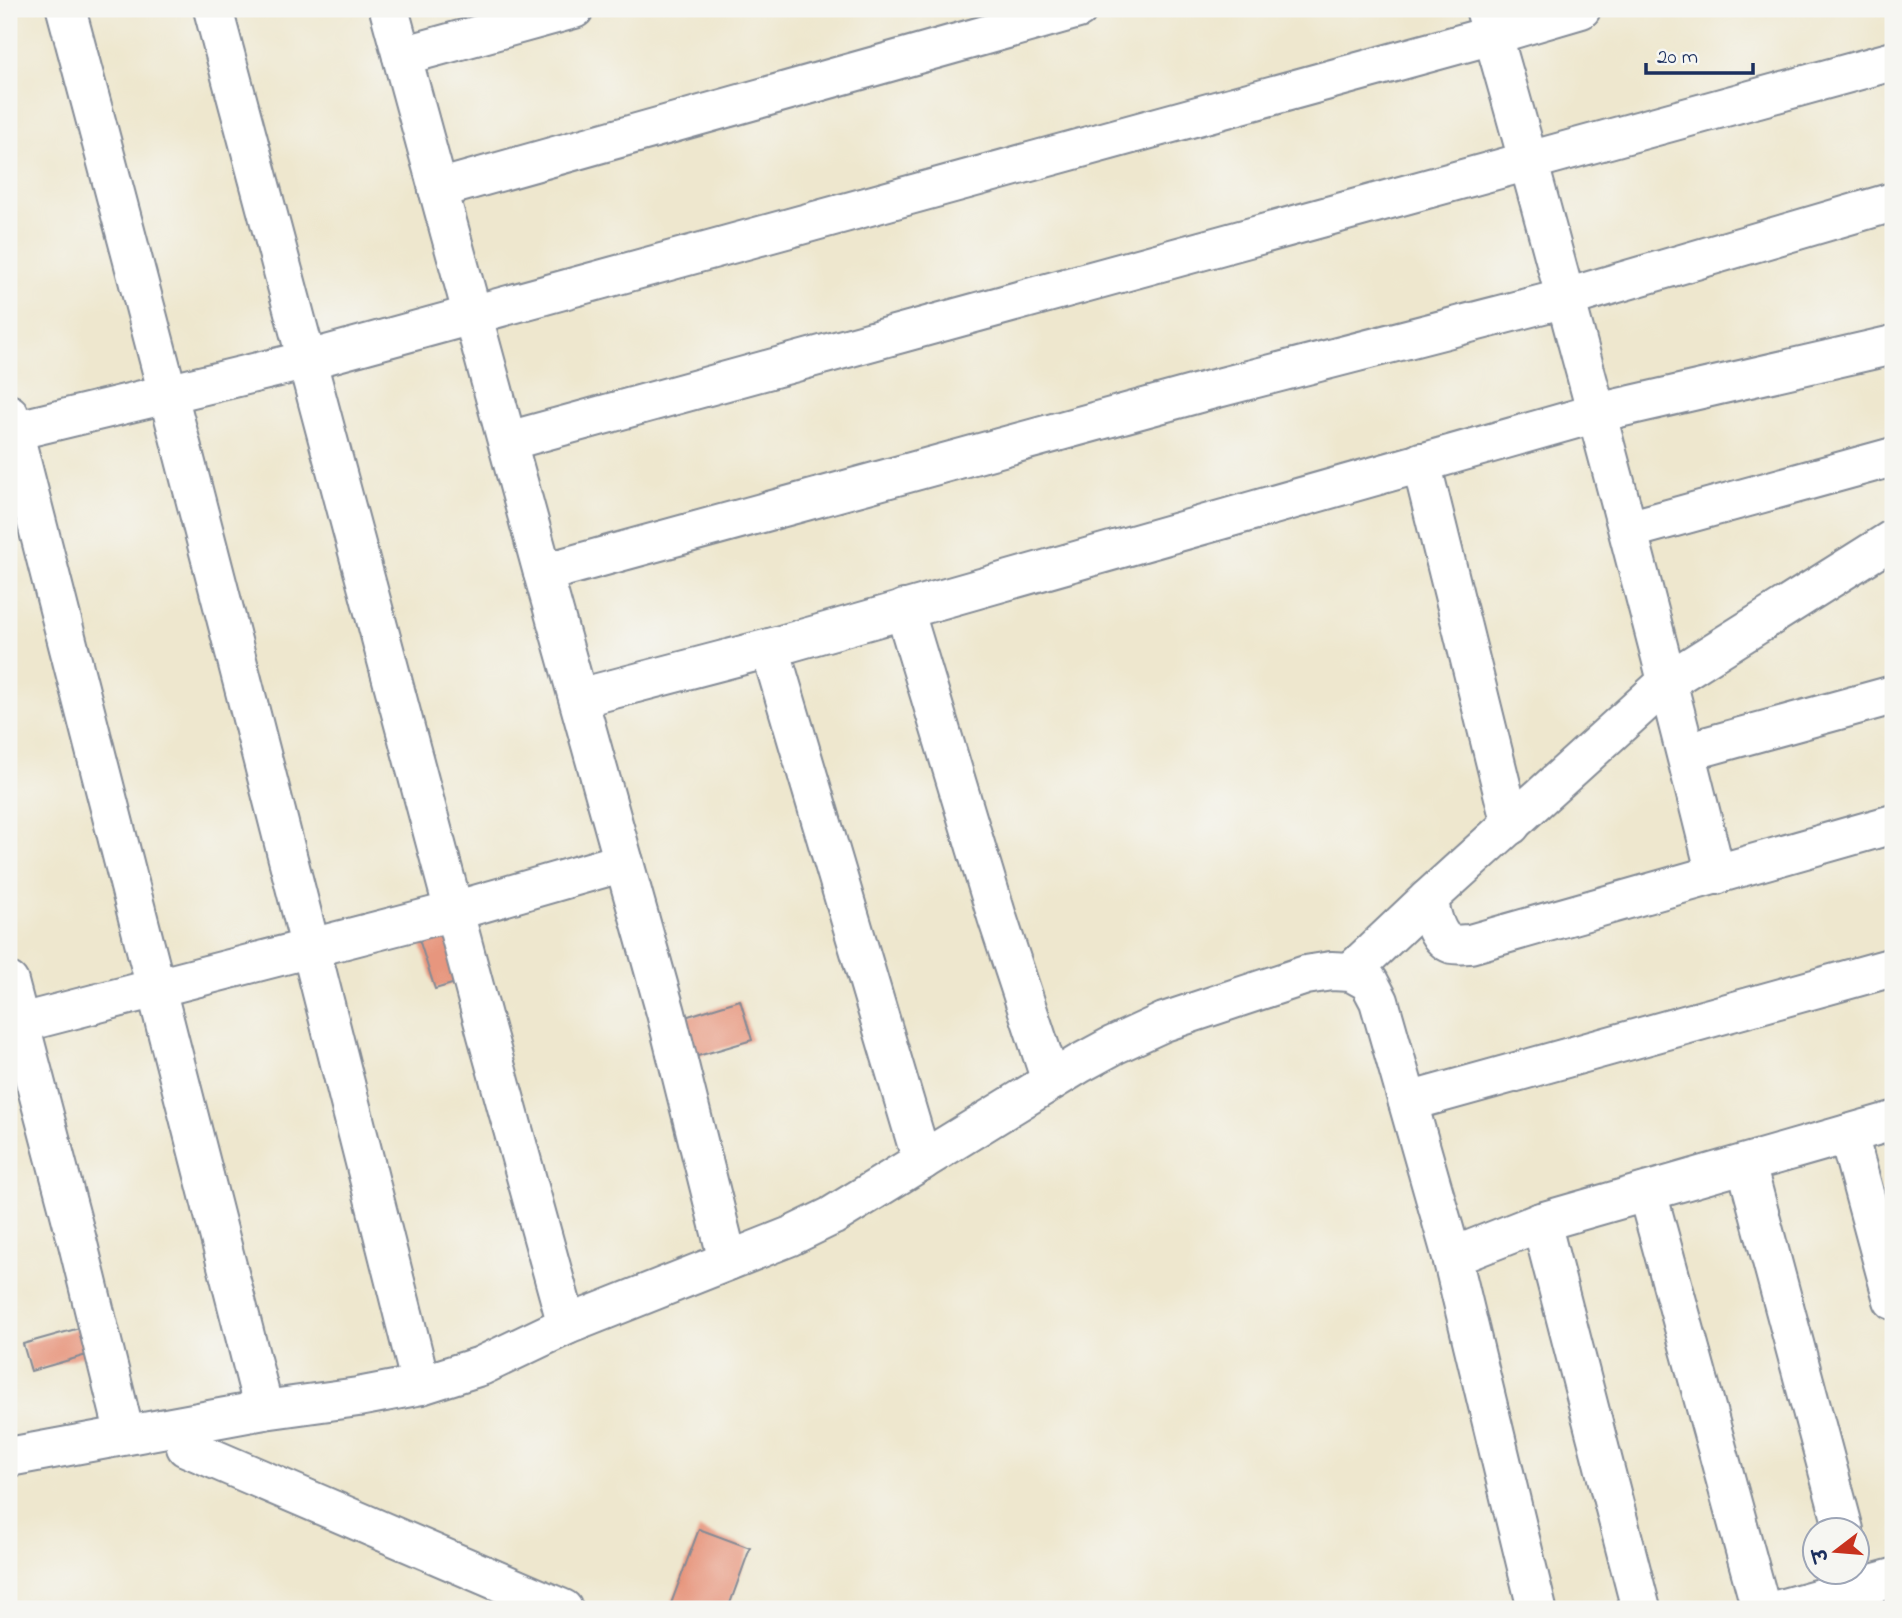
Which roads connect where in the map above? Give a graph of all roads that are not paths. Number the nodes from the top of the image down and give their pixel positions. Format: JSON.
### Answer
{"nodes":[{"id":1,"x":66,"y":9,"type":"edge"},
{"id":2,"x":213,"y":9,"type":"edge"},
{"id":3,"x":389,"y":9,"type":"edge"},
{"id":4,"x":574,"y":9,"type":"edge"},
{"id":5,"x":1078,"y":9,"type":"edge"},
{"id":6,"x":1581,"y":9,"type":"edge"},
{"id":7,"x":1489,"y":22,"type":"edge"},
{"id":8,"x":402,"y":56,"type":"junction"},
{"id":9,"x":1893,"y":61,"type":"edge"},
{"id":10,"x":1529,"y":162,"type":"junction"},
{"id":11,"x":438,"y":189,"type":"junction"},
{"id":12,"x":1893,"y":202,"type":"edge"},
{"id":13,"x":1566,"y":298,"type":"junction"},
{"id":14,"x":473,"y":314,"type":"junction"},
{"id":15,"x":1893,"y":345,"type":"edge"},
{"id":16,"x":308,"y":360,"type":"junction"},
{"id":17,"x":169,"y":394,"type":"junction"},
{"id":18,"x":1597,"y":412,"type":"junction"},
{"id":19,"x":10,"y":425,"type":"edge"},
{"id":20,"x":508,"y":441,"type":"junction"},
{"id":21,"x":1893,"y":457,"type":"edge"},
{"id":22,"x":1421,"y":463,"type":"junction"},
{"id":23,"x":1628,"y":530,"type":"junction"},
{"id":24,"x":1893,"y":539,"type":"edge"},
{"id":25,"x":543,"y":573,"type":"junction"},
{"id":26,"x":904,"y":610,"type":"junction"},
{"id":27,"x":770,"y":648,"type":"junction"},
{"id":28,"x":1668,"y":681,"type":"junction"},
{"id":29,"x":1893,"y":695,"type":"edge"},
{"id":30,"x":579,"y":698,"type":"junction"},
{"id":31,"x":1686,"y":752,"type":"junction"},
{"id":32,"x":1893,"y":824,"type":"edge"},
{"id":33,"x":1511,"y":825,"type":"junction"},
{"id":34,"x":624,"y":862,"type":"junction"},
{"id":35,"x":1716,"y":875,"type":"junction"},
{"id":36,"x":1428,"y":899,"type":"junction"},
{"id":37,"x":454,"y":911,"type":"junction"},
{"id":38,"x":312,"y":949,"type":"junction"},
{"id":39,"x":1893,"y":967,"type":"edge"},
{"id":40,"x":1351,"y":972,"type":"junction"},
{"id":41,"x":9,"y":982,"type":"edge"},
{"id":42,"x":155,"y":989,"type":"junction"},
{"id":43,"x":14,"y":1025,"type":"edge"},
{"id":44,"x":1051,"y":1081,"type":"junction"},
{"id":45,"x":1408,"y":1102,"type":"junction"},
{"id":46,"x":1893,"y":1121,"type":"edge"},
{"id":47,"x":1848,"y":1134,"type":"junction"},
{"id":48,"x":922,"y":1160,"type":"junction"},
{"id":49,"x":1746,"y":1164,"type":"junction"},
{"id":50,"x":1647,"y":1192,"type":"junction"},
{"id":51,"x":1541,"y":1222,"type":"junction"},
{"id":52,"x":1452,"y":1257,"type":"junction"},
{"id":53,"x":728,"y":1261,"type":"junction"},
{"id":54,"x":1893,"y":1300,"type":"edge"},
{"id":55,"x":567,"y":1325,"type":"junction"},
{"id":56,"x":421,"y":1385,"type":"junction"},
{"id":57,"x":264,"y":1410,"type":"junction"},
{"id":58,"x":125,"y":1435,"type":"junction"},
{"id":59,"x":187,"y":1447,"type":"dead end"},
{"id":60,"x":9,"y":1457,"type":"edge"},
{"id":61,"x":1840,"y":1516,"type":"edge"},
{"id":62,"x":1848,"y":1586,"type":"edge"},
{"id":63,"x":547,"y":1606,"type":"edge"},
{"id":64,"x":1536,"y":1609,"type":"edge"},
{"id":65,"x":1641,"y":1609,"type":"edge"},
{"id":66,"x":1761,"y":1609,"type":"edge"},
{"id":67,"x":1780,"y":1609,"type":"edge"}],
"edges":[{"from":1,"to":17,"type":"street"},
{"from":2,"to":16,"type":"street"},
{"from":3,"to":8,"type":"street"},
{"from":4,"to":8,"type":"street"},
{"from":5,"to":11,"type":"street"},
{"from":6,"to":7,"type":"street"},
{"from":7,"to":10,"type":"street"},
{"from":7,"to":14,"type":"street"},
{"from":8,"to":11,"type":"street"},
{"from":9,"to":10,"type":"street"},
{"from":10,"to":13,"type":"street"},
{"from":10,"to":20,"type":"street"},
{"from":11,"to":14,"type":"street"},
{"from":12,"to":13,"type":"street"},
{"from":13,"to":18,"type":"street"},
{"from":13,"to":25,"type":"street"},
{"from":14,"to":16,"type":"street"},
{"from":14,"to":20,"type":"street"},
{"from":15,"to":18,"type":"street"},
{"from":16,"to":17,"type":"street"},
{"from":16,"to":37,"type":"street"},
{"from":17,"to":19,"type":"street"},
{"from":17,"to":38,"type":"street"},
{"from":18,"to":22,"type":"street"},
{"from":18,"to":23,"type":"street"},
{"from":19,"to":42,"type":"street"},
{"from":20,"to":25,"type":"street"},
{"from":21,"to":23,"type":"street"},
{"from":22,"to":26,"type":"street"},
{"from":22,"to":33,"type":"street"},
{"from":23,"to":28,"type":"street"},
{"from":24,"to":28,"type":"street"},
{"from":25,"to":30,"type":"street"},
{"from":26,"to":27,"type":"street"},
{"from":26,"to":44,"type":"street"},
{"from":27,"to":30,"type":"street"},
{"from":27,"to":48,"type":"street"},
{"from":28,"to":31,"type":"street"},
{"from":28,"to":33,"type":"street"},
{"from":29,"to":31,"type":"street"},
{"from":30,"to":34,"type":"street"},
{"from":31,"to":35,"type":"street"},
{"from":32,"to":35,"type":"street"},
{"from":33,"to":36,"type":"street"},
{"from":34,"to":37,"type":"street"},
{"from":34,"to":53,"type":"street"},
{"from":35,"to":36,"type":"street"},
{"from":36,"to":40,"type":"street"},
{"from":37,"to":38,"type":"street"},
{"from":37,"to":55,"type":"street"},
{"from":38,"to":42,"type":"street"},
{"from":38,"to":56,"type":"street"},
{"from":39,"to":45,"type":"street"},
{"from":40,"to":44,"type":"street"},
{"from":40,"to":45,"type":"street"},
{"from":41,"to":43,"type":"street"},
{"from":42,"to":43,"type":"street"},
{"from":42,"to":57,"type":"street"},
{"from":43,"to":58,"type":"street"},
{"from":44,"to":48,"type":"street"},
{"from":45,"to":52,"type":"street"},
{"from":46,"to":47,"type":"street"},
{"from":47,"to":49,"type":"street"},
{"from":47,"to":54,"type":"street"},
{"from":48,"to":53,"type":"street"},
{"from":49,"to":50,"type":"street"},
{"from":49,"to":61,"type":"street"},
{"from":50,"to":51,"type":"street"},
{"from":50,"to":66,"type":"street"},
{"from":51,"to":52,"type":"street"},
{"from":51,"to":65,"type":"street"},
{"from":52,"to":64,"type":"street"},
{"from":53,"to":55,"type":"street"},
{"from":55,"to":56,"type":"street"},
{"from":56,"to":57,"type":"street"},
{"from":57,"to":58,"type":"street"},
{"from":58,"to":60,"type":"street"},
{"from":59,"to":63,"type":"street"},
{"from":62,"to":67,"type":"street"}]}
